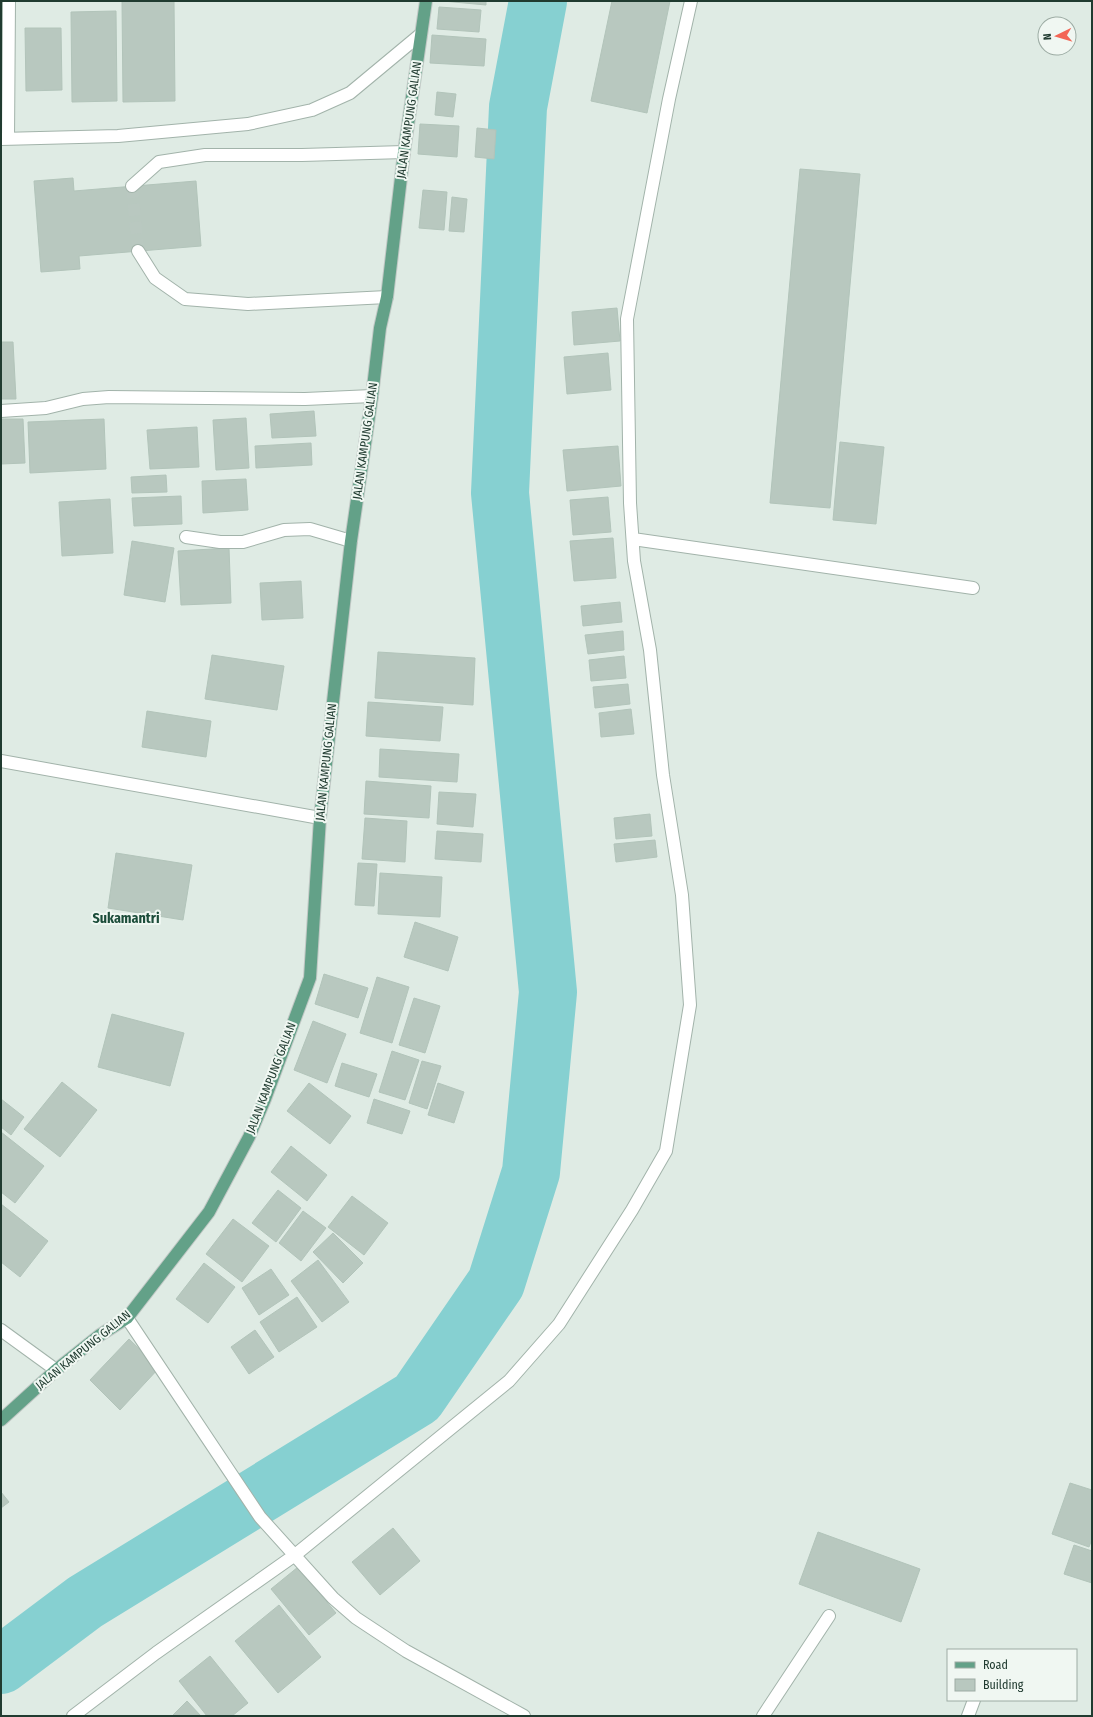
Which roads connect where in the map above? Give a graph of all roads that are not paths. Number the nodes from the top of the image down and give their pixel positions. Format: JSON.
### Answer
{"nodes":[{"id":1,"x":8,"y":1,"type":"edge"},
{"id":2,"x":426,"y":1,"type":"edge"},
{"id":3,"x":691,"y":1,"type":"edge"},
{"id":4,"x":421,"y":34,"type":"junction"},
{"id":5,"x":5,"y":139,"type":"edge"},
{"id":6,"x":404,"y":152,"type":"junction"},
{"id":7,"x":132,"y":186,"type":"dead end"},
{"id":8,"x":138,"y":251,"type":"tunnel mouth"},
{"id":9,"x":387,"y":297,"type":"junction"},
{"id":10,"x":372,"y":396,"type":"junction"},
{"id":11,"x":1,"y":411,"type":"edge"},
{"id":12,"x":186,"y":537,"type":"dead end"},
{"id":13,"x":633,"y":539,"type":"junction"},
{"id":14,"x":351,"y":541,"type":"junction"},
{"id":15,"x":973,"y":588,"type":"dead end"},
{"id":16,"x":1,"y":761,"type":"edge"},
{"id":17,"x":320,"y":818,"type":"junction"},
{"id":18,"x":128,"y":1318,"type":"junction"},
{"id":19,"x":1,"y":1330,"type":"edge"},
{"id":20,"x":56,"y":1370,"type":"junction"},
{"id":21,"x":1,"y":1420,"type":"edge"},
{"id":22,"x":295,"y":1555,"type":"junction"},
{"id":23,"x":829,"y":1616,"type":"dead end"},
{"id":24,"x":974,"y":1701,"type":"edge"},
{"id":25,"x":72,"y":1716,"type":"edge"},
{"id":26,"x":524,"y":1716,"type":"edge"},
{"id":27,"x":763,"y":1716,"type":"edge"},
{"id":28,"x":968,"y":1716,"type":"edge"}],
"edges":[{"from":1,"to":5,"type":"street"},
{"from":2,"to":4,"type":"main road","name":"JALAN KAMPUNG GALIAN"},
{"from":3,"to":13,"type":"street"},
{"from":4,"to":5,"type":"street"},
{"from":4,"to":6,"type":"main road","name":"JALAN KAMPUNG GALIAN"},
{"from":6,"to":7,"type":"street"},
{"from":6,"to":9,"type":"main road","name":"JALAN KAMPUNG GALIAN"},
{"from":8,"to":9,"type":"street"},
{"from":9,"to":10,"type":"main road","name":"JALAN KAMPUNG GALIAN"},
{"from":10,"to":11,"type":"street"},
{"from":10,"to":14,"type":"main road","name":"JALAN KAMPUNG GALIAN"},
{"from":12,"to":14,"type":"street"},
{"from":13,"to":15,"type":"street"},
{"from":13,"to":22,"type":"street"},
{"from":14,"to":17,"type":"main road","name":"JALAN KAMPUNG GALIAN"},
{"from":16,"to":17,"type":"street"},
{"from":17,"to":18,"type":"main road","name":"JALAN KAMPUNG GALIAN"},
{"from":18,"to":20,"type":"main road","name":"JALAN KAMPUNG GALIAN"},
{"from":18,"to":22,"type":"street"},
{"from":19,"to":20,"type":"street"},
{"from":20,"to":21,"type":"main road","name":"JALAN KAMPUNG GALIAN"},
{"from":22,"to":25,"type":"street"},
{"from":22,"to":26,"type":"street"},
{"from":23,"to":27,"type":"street"},
{"from":24,"to":28,"type":"street"}]}
